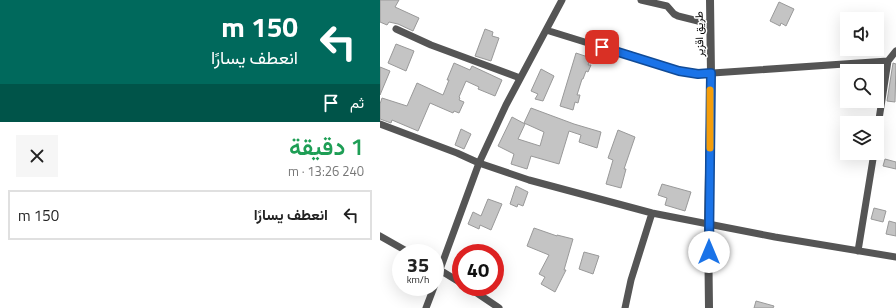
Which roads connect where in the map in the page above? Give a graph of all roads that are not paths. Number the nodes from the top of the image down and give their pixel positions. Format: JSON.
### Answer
{"nodes":[{"id":1,"x":562,"y":0,"type":"edge"},
{"id":2,"x":641,"y":0,"type":"edge"},
{"id":3,"x":710,"y":0,"type":"edge"},
{"id":4,"x":710,"y":24,"type":"junction"},
{"id":5,"x":396,"y":29,"type":"dead end"},
{"id":6,"x":546,"y":30,"type":"junction"},
{"id":7,"x":896,"y":51,"type":"edge"},
{"id":8,"x":888,"y":61,"type":"junction"},
{"id":9,"x":711,"y":73,"type":"junction"},
{"id":10,"x":520,"y":78,"type":"junction"},
{"id":11,"x":879,"y":116,"type":"edge"},
{"id":12,"x":380,"y":124,"type":"edge"},
{"id":13,"x":873,"y":160,"type":"edge"},
{"id":14,"x":479,"y":163,"type":"junction"},
{"id":15,"x":652,"y":213,"type":"junction"},
{"id":16,"x":708,"y":224,"type":"junction"},
{"id":17,"x":380,"y":236,"type":"edge"},
{"id":18,"x":394,"y":244,"type":"edge"},
{"id":19,"x":858,"y":251,"type":"junction"},
{"id":20,"x":444,"y":253,"type":"edge"},
{"id":21,"x":896,"y":257,"type":"edge"},
{"id":22,"x":431,"y":296,"type":"edge"},
{"id":23,"x":481,"y":296,"type":"edge"},
{"id":24,"x":426,"y":308,"type":"edge"},
{"id":25,"x":499,"y":308,"type":"edge"},
{"id":26,"x":626,"y":308,"type":"edge"},
{"id":27,"x":709,"y":308,"type":"edge"}],
"edges":[{"from":1,"to":6,"type":"street"},
{"from":2,"to":4,"type":"street"},
{"from":3,"to":4,"type":"street","name":"طريق اقزير"},
{"from":4,"to":9,"type":"street","name":"طريق اقزير"},
{"from":5,"to":10,"type":"street"},
{"from":6,"to":9,"type":"street"},
{"from":6,"to":10,"type":"street"},
{"from":7,"to":8,"type":"street"},
{"from":8,"to":9,"type":"street"},
{"from":8,"to":11,"type":"street"},
{"from":9,"to":16,"type":"street","name":"طريق اقزير"},
{"from":10,"to":14,"type":"street"},
{"from":12,"to":14,"type":"street"},
{"from":13,"to":19,"type":"street"},
{"from":14,"to":15,"type":"street"},
{"from":14,"to":20,"type":"street"},
{"from":15,"to":16,"type":"street"},
{"from":15,"to":26,"type":"street"},
{"from":16,"to":19,"type":"street"},
{"from":16,"to":27,"type":"street","name":"طريق اقزير"},
{"from":17,"to":18,"type":"street"},
{"from":19,"to":21,"type":"street"},
{"from":22,"to":24,"type":"street"},
{"from":23,"to":25,"type":"street"}]}
